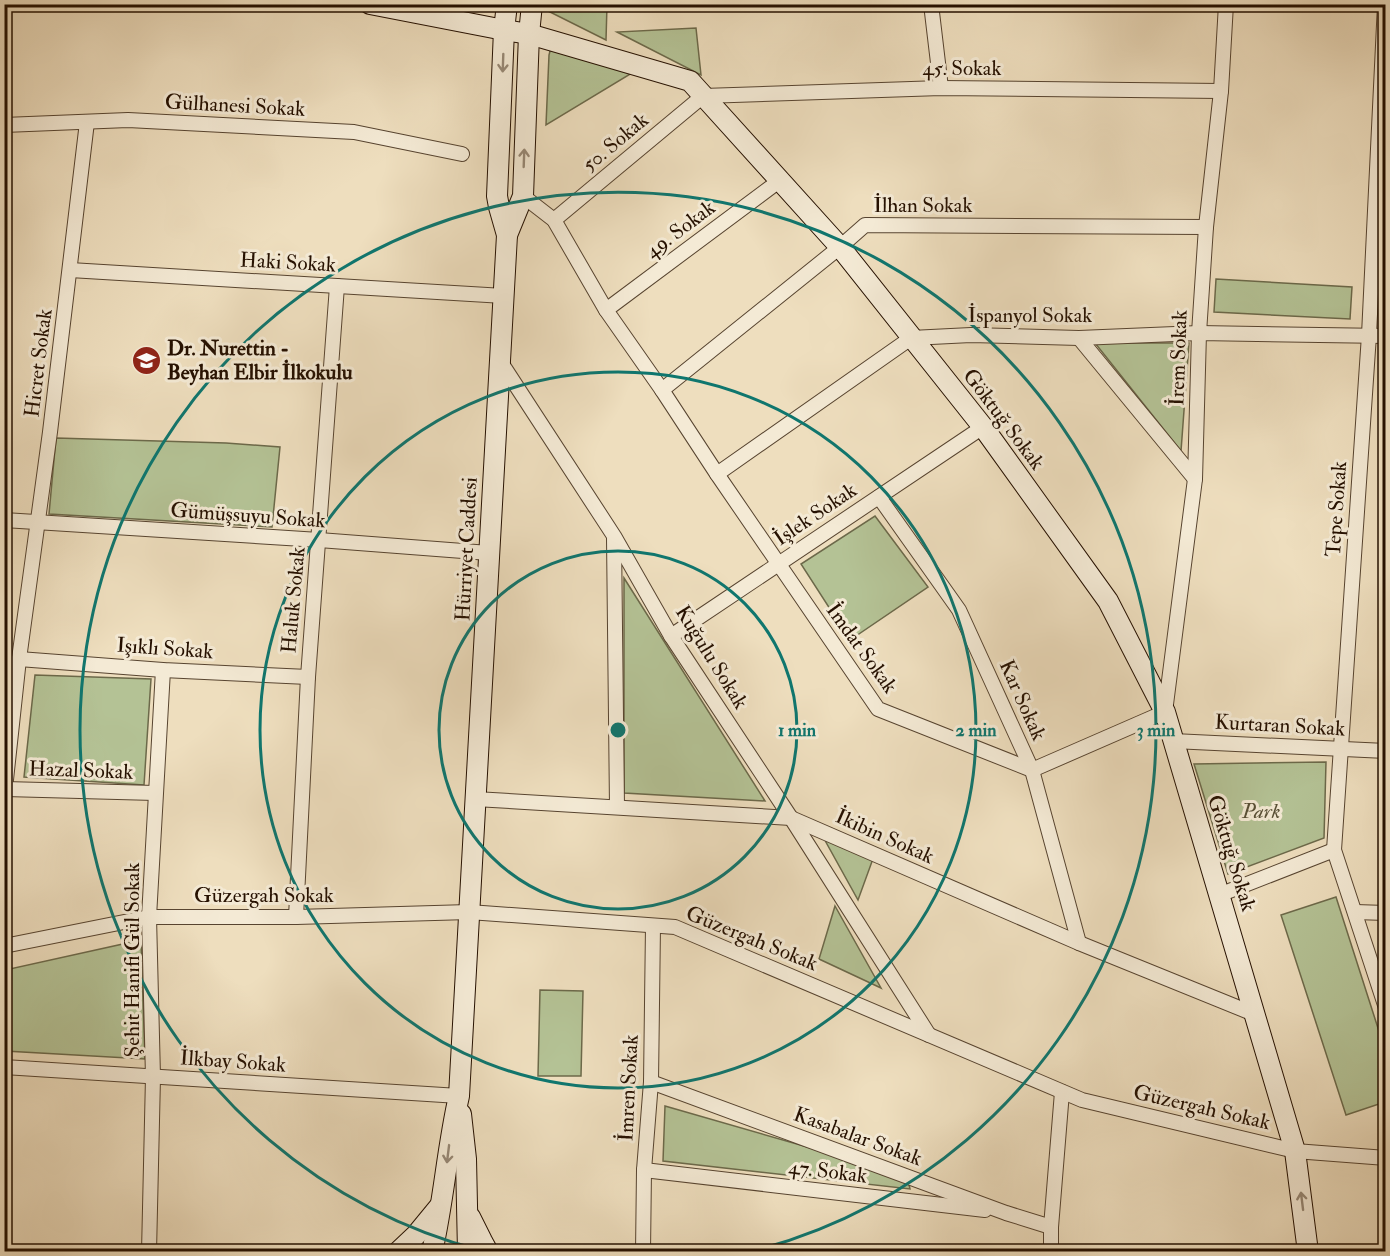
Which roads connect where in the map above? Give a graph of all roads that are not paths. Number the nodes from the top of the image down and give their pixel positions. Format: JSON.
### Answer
{"nodes":[{"id":1,"x":370,"y":4,"type":"edge"},
{"id":2,"x":507,"y":4,"type":"edge"},
{"id":3,"x":532,"y":4,"type":"edge"},
{"id":4,"x":931,"y":4,"type":"edge"},
{"id":5,"x":1226,"y":4,"type":"edge"},
{"id":6,"x":1385,"y":4,"type":"edge"},
{"id":7,"x":504,"y":30,"type":"junction"},
{"id":8,"x":529,"y":34,"type":"junction"},
{"id":9,"x":941,"y":88,"type":"junction"},
{"id":10,"x":1221,"y":92,"type":"junction"},
{"id":11,"x":703,"y":96,"type":"junction"},
{"id":12,"x":87,"y":122,"type":"junction"},
{"id":13,"x":4,"y":125,"type":"edge"},
{"id":14,"x":462,"y":154,"type":"dead end"},
{"id":15,"x":779,"y":181,"type":"junction"},
{"id":16,"x":523,"y":196,"type":"junction"},
{"id":17,"x":554,"y":220,"type":"junction"},
{"id":18,"x":1206,"y":227,"type":"junction"},
{"id":19,"x":507,"y":235,"type":"junction"},
{"id":20,"x":840,"y":247,"type":"junction"},
{"id":21,"x":70,"y":270,"type":"junction"},
{"id":22,"x":337,"y":286,"type":"junction"},
{"id":23,"x":504,"y":296,"type":"junction"},
{"id":24,"x":606,"y":310,"type":"junction"},
{"id":25,"x":1199,"y":333,"type":"junction"},
{"id":26,"x":1369,"y":335,"type":"junction"},
{"id":27,"x":1386,"y":336,"type":"edge"},
{"id":28,"x":912,"y":338,"type":"junction"},
{"id":29,"x":1079,"y":338,"type":"junction"},
{"id":30,"x":500,"y":361,"type":"junction"},
{"id":31,"x":662,"y":390,"type":"junction"},
{"id":32,"x":982,"y":427,"type":"junction"},
{"id":33,"x":717,"y":474,"type":"junction"},
{"id":34,"x":1195,"y":479,"type":"junction"},
{"id":35,"x":879,"y":497,"type":"junction"},
{"id":36,"x":4,"y":520,"type":"edge"},
{"id":37,"x":37,"y":523,"type":"junction"},
{"id":38,"x":614,"y":536,"type":"junction"},
{"id":39,"x":319,"y":540,"type":"junction"},
{"id":40,"x":489,"y":553,"type":"junction"},
{"id":41,"x":778,"y":564,"type":"junction"},
{"id":42,"x":671,"y":636,"type":"junction"},
{"id":43,"x":19,"y":659,"type":"junction"},
{"id":44,"x":163,"y":670,"type":"junction"},
{"id":45,"x":308,"y":677,"type":"junction"},
{"id":46,"x":1165,"y":712,"type":"junction"},
{"id":47,"x":1173,"y":741,"type":"junction"},
{"id":48,"x":1341,"y":748,"type":"junction"},
{"id":49,"x":1386,"y":751,"type":"edge"},
{"id":50,"x":1032,"y":770,"type":"junction"},
{"id":51,"x":4,"y":789,"type":"edge"},
{"id":52,"x":155,"y":793,"type":"junction"},
{"id":53,"x":475,"y":799,"type":"junction"},
{"id":54,"x":617,"y":807,"type":"junction"},
{"id":55,"x":791,"y":818,"type":"junction"},
{"id":56,"x":1334,"y":850,"type":"junction"},
{"id":57,"x":1219,"y":895,"type":"junction"},
{"id":58,"x":469,"y":912,"type":"junction"},
{"id":59,"x":1355,"y":912,"type":"junction"},
{"id":60,"x":1386,"y":913,"type":"edge"},
{"id":61,"x":149,"y":917,"type":"junction"},
{"id":62,"x":296,"y":917,"type":"junction"},
{"id":63,"x":653,"y":926,"type":"junction"},
{"id":64,"x":1079,"y":944,"type":"junction"},
{"id":65,"x":4,"y":946,"type":"edge"},
{"id":66,"x":1385,"y":1000,"type":"edge"},
{"id":67,"x":1254,"y":1014,"type":"junction"},
{"id":68,"x":929,"y":1035,"type":"junction"},
{"id":69,"x":4,"y":1067,"type":"edge"},
{"id":70,"x":153,"y":1077,"type":"junction"},
{"id":71,"x":651,"y":1082,"type":"junction"},
{"id":72,"x":1062,"y":1092,"type":"junction"},
{"id":73,"x":459,"y":1096,"type":"junction"},
{"id":74,"x":1295,"y":1151,"type":"junction"},
{"id":75,"x":1386,"y":1158,"type":"edge"},
{"id":76,"x":644,"y":1170,"type":"junction"},
{"id":77,"x":442,"y":1202,"type":"junction"},
{"id":78,"x":466,"y":1209,"type":"junction"},
{"id":79,"x":1006,"y":1213,"type":"junction"},
{"id":80,"x":1051,"y":1227,"type":"junction"},
{"id":81,"x":149,"y":1251,"type":"edge"},
{"id":82,"x":398,"y":1251,"type":"edge"},
{"id":83,"x":432,"y":1251,"type":"edge"},
{"id":84,"x":468,"y":1251,"type":"edge"},
{"id":85,"x":488,"y":1251,"type":"edge"},
{"id":86,"x":643,"y":1251,"type":"edge"},
{"id":87,"x":1051,"y":1251,"type":"edge"},
{"id":88,"x":1308,"y":1251,"type":"edge"}],
"edges":[{"from":1,"to":7,"type":"main road","name":"Göktuğ Sokak"},
{"from":2,"to":7,"type":"main road","name":"Hürriyet Caddesi"},
{"from":3,"to":8,"type":"main road"},
{"from":4,"to":9,"type":"street"},
{"from":5,"to":10,"type":"street","name":"İrem Sokak"},
{"from":6,"to":26,"type":"street","name":"Tepe Sokak"},
{"from":7,"to":8,"type":"main road","name":"Göktuğ Sokak"},
{"from":7,"to":19,"type":"main road","name":"Hürriyet Caddesi","one_way":true},
{"from":8,"to":11,"type":"main road","name":"Göktuğ Sokak"},
{"from":16,"to":8,"type":"main road","one_way":true},
{"from":9,"to":10,"type":"street","name":"45. Sokak"},
{"from":9,"to":11,"type":"street","name":"45. Sokak"},
{"from":10,"to":18,"type":"street","name":"İrem Sokak"},
{"from":11,"to":15,"type":"main road","name":"Göktuğ Sokak"},
{"from":11,"to":17,"type":"street","name":"50. Sokak"},
{"from":12,"to":13,"type":"street","name":"Gülhanesi Sokak"},
{"from":12,"to":14,"type":"street","name":"Gülhanesi Sokak"},
{"from":12,"to":21,"type":"street","name":"Hicret Sokak"},
{"from":15,"to":20,"type":"main road","name":"Göktuğ Sokak"},
{"from":15,"to":24,"type":"street","name":"49. Sokak"},
{"from":16,"to":17,"type":"street"},
{"from":16,"to":19,"type":"main road"},
{"from":17,"to":24,"type":"street","name":"İmdat Sokak"},
{"from":18,"to":20,"type":"street","name":"İlhan Sokak"},
{"from":18,"to":25,"type":"street","name":"İrem Sokak"},
{"from":19,"to":23,"type":"main road","name":"Hürriyet Caddesi"},
{"from":20,"to":28,"type":"main road","name":"Göktuğ Sokak"},
{"from":20,"to":31,"type":"street","name":"İlhan Sokak"},
{"from":21,"to":22,"type":"street","name":"Haki Sokak"},
{"from":21,"to":37,"type":"street","name":"Hicret Sokak"},
{"from":22,"to":23,"type":"street","name":"Haki Sokak"},
{"from":22,"to":39,"type":"street","name":"Haluk Sokak"},
{"from":23,"to":30,"type":"main road","name":"Hürriyet Caddesi"},
{"from":24,"to":31,"type":"street","name":"İmdat Sokak"},
{"from":25,"to":26,"type":"street","name":"İspanyol Sokak"},
{"from":25,"to":29,"type":"street","name":"İspanyol Sokak"},
{"from":25,"to":34,"type":"street","name":"İrem Sokak"},
{"from":26,"to":27,"type":"street","name":"İspanyol Sokak"},
{"from":26,"to":48,"type":"street","name":"Tepe Sokak"},
{"from":28,"to":29,"type":"street","name":"İspanyol Sokak"},
{"from":28,"to":32,"type":"main road","name":"Göktuğ Sokak"},
{"from":28,"to":33,"type":"street"},
{"from":29,"to":34,"type":"street"},
{"from":30,"to":38,"type":"street","name":"Kuğulu Sokak"},
{"from":30,"to":40,"type":"main road","name":"Hürriyet Caddesi"},
{"from":31,"to":33,"type":"street","name":"İmdat Sokak"},
{"from":32,"to":35,"type":"street","name":"İşlek Sokak"},
{"from":32,"to":46,"type":"main road","name":"Göktuğ Sokak"},
{"from":33,"to":41,"type":"street","name":"İmdat Sokak"},
{"from":34,"to":46,"type":"street","name":"İrem Sokak"},
{"from":35,"to":41,"type":"street","name":"İşlek Sokak"},
{"from":35,"to":50,"type":"street","name":"Kar Sokak"},
{"from":36,"to":37,"type":"street","name":"Gümüşsuyu Sokak"},
{"from":37,"to":39,"type":"street","name":"Gümüşsuyu Sokak"},
{"from":37,"to":43,"type":"street","name":"Hicret Sokak"},
{"from":38,"to":42,"type":"street","name":"Kuğulu Sokak"},
{"from":38,"to":54,"type":"street"},
{"from":39,"to":40,"type":"street","name":"Gümüşsuyu Sokak"},
{"from":39,"to":45,"type":"street","name":"Haluk Sokak"},
{"from":40,"to":53,"type":"main road","name":"Hürriyet Caddesi"},
{"from":41,"to":42,"type":"street","name":"İşlek Sokak"},
{"from":41,"to":50,"type":"street","name":"İmdat Sokak"},
{"from":42,"to":55,"type":"street","name":"Kuğulu Sokak"},
{"from":43,"to":44,"type":"street","name":"Işıklı Sokak"},
{"from":43,"to":51,"type":"street","name":"Hicret Sokak"},
{"from":44,"to":45,"type":"street","name":"Işıklı Sokak"},
{"from":44,"to":52,"type":"street","name":"Şehit Hanifi Gül Sokak"},
{"from":45,"to":62,"type":"street","name":"Haluk Sokak"},
{"from":46,"to":47,"type":"main road","name":"Göktuğ Sokak"},
{"from":46,"to":50,"type":"street"},
{"from":47,"to":48,"type":"street","name":"Kurtaran Sokak"},
{"from":47,"to":57,"type":"main road","name":"Göktuğ Sokak"},
{"from":48,"to":49,"type":"street","name":"Kurtaran Sokak"},
{"from":48,"to":56,"type":"street","name":"Tepe Sokak"},
{"from":50,"to":64,"type":"street","name":"Kar Sokak"},
{"from":51,"to":52,"type":"street","name":"Hazal Sokak"},
{"from":52,"to":61,"type":"street","name":"Şehit Hanifi Gül Sokak"},
{"from":53,"to":54,"type":"street","name":"İkibin Sokak"},
{"from":53,"to":58,"type":"main road","name":"Hürriyet Caddesi"},
{"from":54,"to":55,"type":"street","name":"İkibin Sokak"},
{"from":55,"to":64,"type":"street","name":"İkibin Sokak"},
{"from":55,"to":68,"type":"street","name":"Kuğulu Sokak"},
{"from":56,"to":57,"type":"street"},
{"from":56,"to":59,"type":"street","name":"Tepe Sokak"},
{"from":57,"to":67,"type":"main road","name":"Göktuğ Sokak"},
{"from":58,"to":62,"type":"street","name":"Güzergah Sokak"},
{"from":58,"to":63,"type":"street","name":"Güzergah Sokak"},
{"from":58,"to":73,"type":"main road","name":"Hürriyet Caddesi"},
{"from":59,"to":60,"type":"street"},
{"from":59,"to":66,"type":"street","name":"Tepe Sokak"},
{"from":61,"to":62,"type":"street","name":"Güzergah Sokak"},
{"from":61,"to":65,"type":"street","name":"Güzergah Sokak"},
{"from":61,"to":70,"type":"street","name":"Şehit Hanifi Gül Sokak"},
{"from":63,"to":68,"type":"street","name":"Güzergah Sokak"},
{"from":63,"to":71,"type":"street","name":"İmren Sokak"},
{"from":64,"to":67,"type":"street","name":"İkibin Sokak"},
{"from":67,"to":74,"type":"main road","name":"Göktuğ Sokak"},
{"from":68,"to":72,"type":"street","name":"Güzergah Sokak"},
{"from":69,"to":70,"type":"street","name":"İlkbay Sokak"},
{"from":70,"to":73,"type":"street","name":"İlkbay Sokak"},
{"from":70,"to":81,"type":"street","name":"Şehit Hanifi Gül Sokak"},
{"from":71,"to":76,"type":"street","name":"İmren Sokak"},
{"from":71,"to":79,"type":"street","name":"Kasabalar Sokak"},
{"from":72,"to":74,"type":"street","name":"Güzergah Sokak"},
{"from":72,"to":80,"type":"street"},
{"from":73,"to":77,"type":"main road","one_way":true},
{"from":73,"to":78,"type":"main road"},
{"from":74,"to":75,"type":"street","name":"Güzergah Sokak"},
{"from":88,"to":74,"type":"main road","name":"Göktuğ Sokak","one_way":true},
{"from":76,"to":79,"type":"street","name":"47. Sokak"},
{"from":76,"to":86,"type":"street","name":"İmren Sokak"},
{"from":77,"to":82,"type":"main road"},
{"from":77,"to":83,"type":"main road"},
{"from":78,"to":84,"type":"main road"},
{"from":78,"to":85,"type":"main road"},
{"from":79,"to":80,"type":"street","name":"Kasabalar Sokak"},
{"from":80,"to":87,"type":"street"}]}
